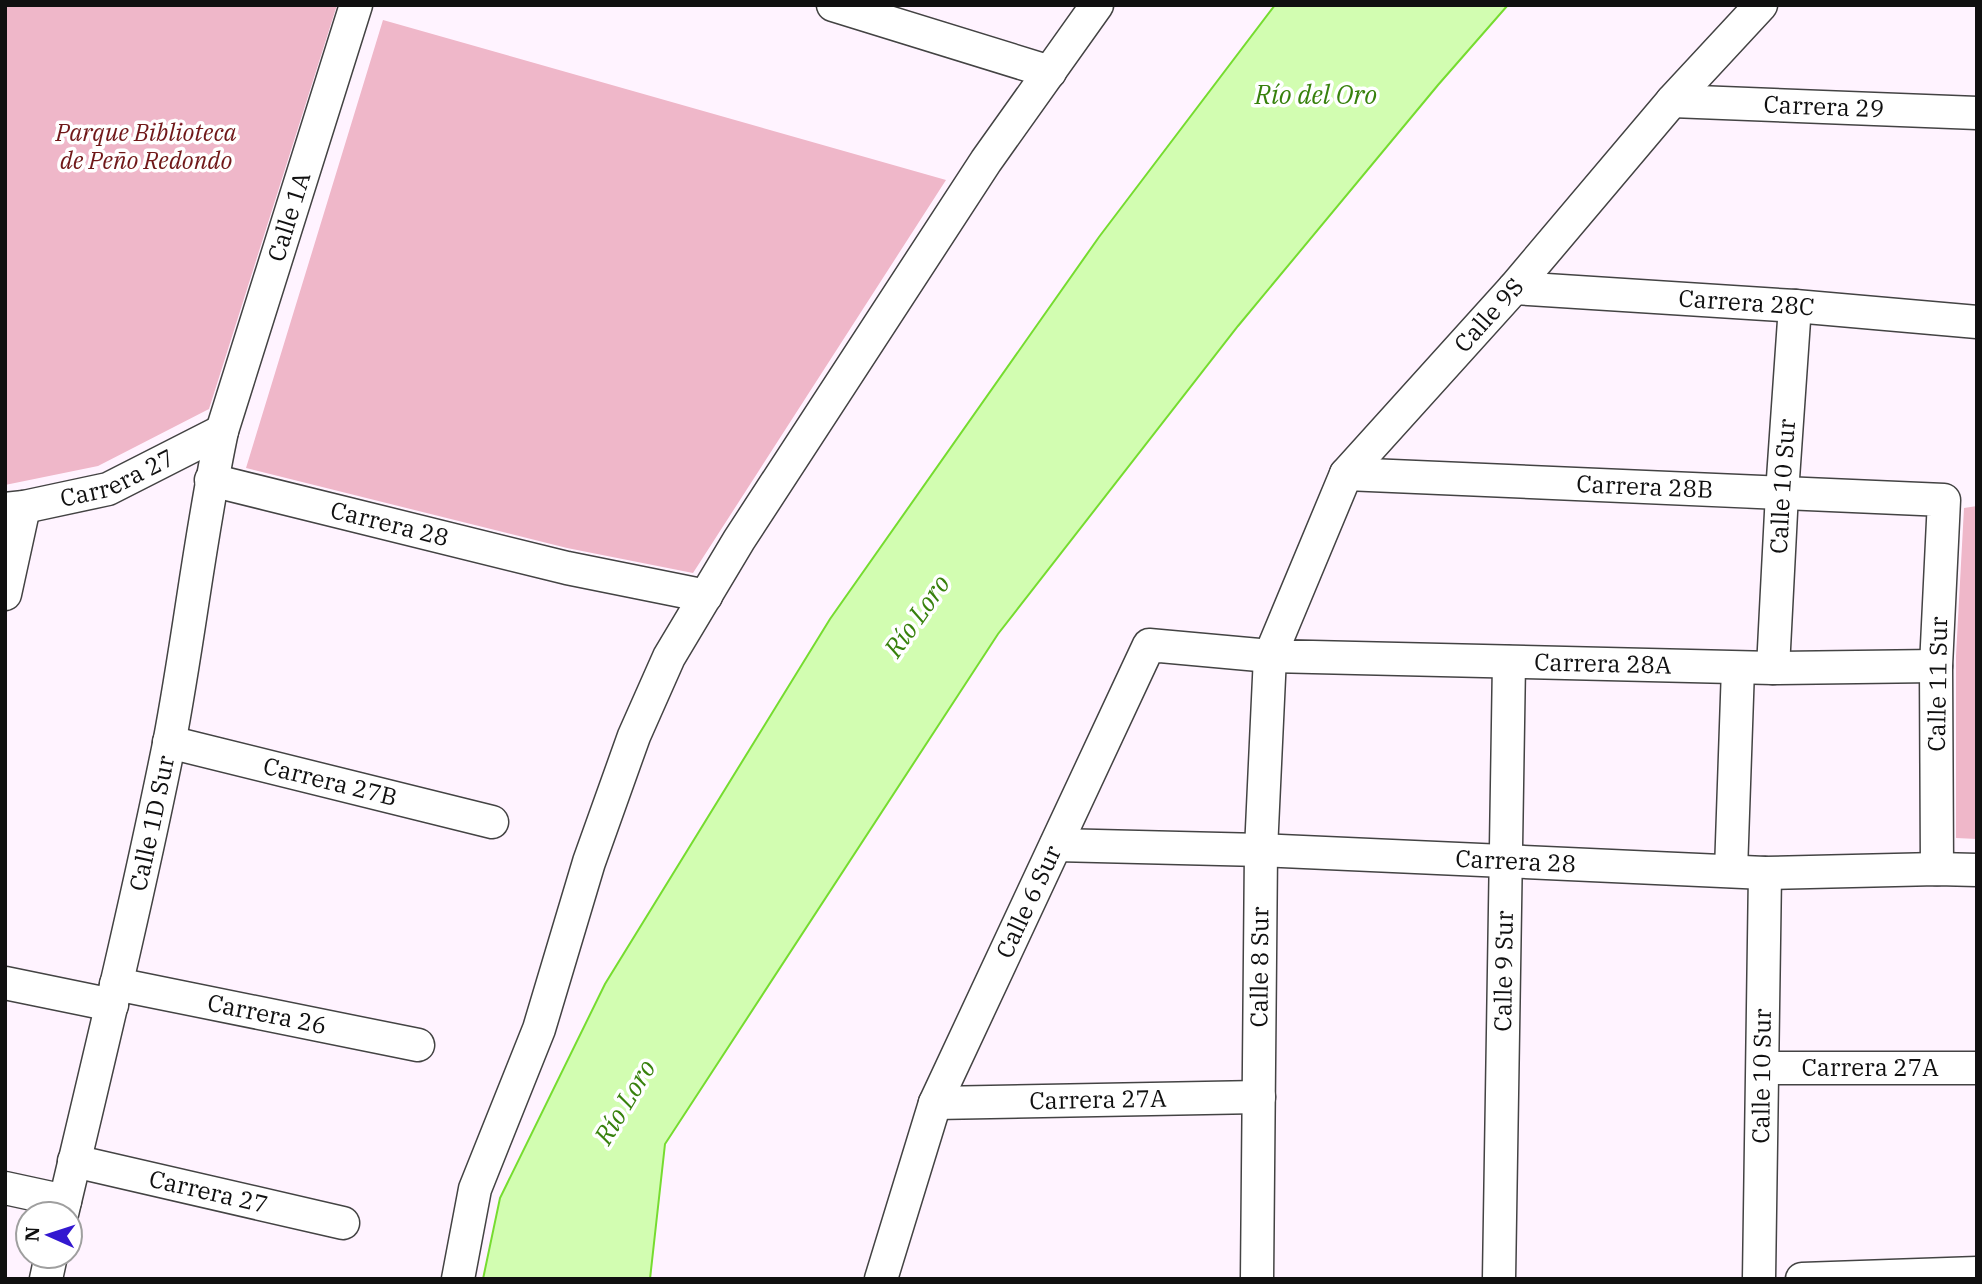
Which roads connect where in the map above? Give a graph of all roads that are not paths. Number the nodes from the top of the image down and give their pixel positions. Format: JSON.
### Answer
{"nodes":[{"id":1,"x":356,"y":5,"type":"edge"},
{"id":2,"x":834,"y":5,"type":"edge"},
{"id":3,"x":1097,"y":5,"type":"edge"},
{"id":4,"x":1761,"y":5,"type":"edge"},
{"id":5,"x":1050,"y":72,"type":"junction"},
{"id":6,"x":1672,"y":101,"type":"junction"},
{"id":7,"x":1977,"y":113,"type":"edge"},
{"id":8,"x":1514,"y":288,"type":"junction"},
{"id":9,"x":1795,"y":306,"type":"junction"},
{"id":10,"x":1977,"y":322,"type":"edge"},
{"id":11,"x":222,"y":431,"type":"junction"},
{"id":12,"x":1346,"y":474,"type":"junction"},
{"id":13,"x":211,"y":480,"type":"junction"},
{"id":14,"x":1782,"y":492,"type":"junction"},
{"id":15,"x":1944,"y":500,"type":"joint"},
{"id":16,"x":14,"y":508,"type":"edge"},
{"id":17,"x":5,"y":594,"type":"edge"},
{"id":18,"x":706,"y":596,"type":"junction"},
{"id":19,"x":1270,"y":656,"type":"junction"},
{"id":20,"x":1509,"y":662,"type":"junction"},
{"id":21,"x":1936,"y":666,"type":"junction"},
{"id":22,"x":1738,"y":667,"type":"junction"},
{"id":23,"x":1773,"y":668,"type":"junction"},
{"id":24,"x":169,"y":742,"type":"junction"},
{"id":25,"x":492,"y":822,"type":"dead end"},
{"id":26,"x":1056,"y":845,"type":"junction"},
{"id":27,"x":1262,"y":850,"type":"junction"},
{"id":28,"x":1506,"y":861,"type":"junction"},
{"id":29,"x":1937,"y":869,"type":"junction"},
{"id":30,"x":1977,"y":870,"type":"edge"},
{"id":31,"x":1731,"y":871,"type":"junction"},
{"id":32,"x":1765,"y":873,"type":"junction"},
{"id":33,"x":5,"y":983,"type":"edge"},
{"id":34,"x":114,"y":995,"type":"junction"},
{"id":35,"x":418,"y":1045,"type":"dead end"},
{"id":36,"x":1763,"y":1068,"type":"junction"},
{"id":37,"x":1977,"y":1068,"type":"edge"},
{"id":38,"x":1259,"y":1097,"type":"junction"},
{"id":39,"x":935,"y":1104,"type":"junction"},
{"id":40,"x":74,"y":1161,"type":"junction"},
{"id":41,"x":5,"y":1188,"type":"edge"},
{"id":42,"x":40,"y":1200,"type":"edge"},
{"id":43,"x":65,"y":1200,"type":"edge"},
{"id":44,"x":343,"y":1223,"type":"dead end"},
{"id":45,"x":1977,"y":1273,"type":"edge"},
{"id":46,"x":458,"y":1279,"type":"edge"},
{"id":47,"x":881,"y":1279,"type":"edge"},
{"id":48,"x":1257,"y":1279,"type":"edge"},
{"id":49,"x":1499,"y":1279,"type":"edge"},
{"id":50,"x":1759,"y":1279,"type":"edge"},
{"id":51,"x":1802,"y":1279,"type":"edge"}],
"edges":[{"from":1,"to":11,"type":"street","name":"Calle 1A"},
{"from":2,"to":5,"type":"street"},
{"from":3,"to":5,"type":"street"},
{"from":4,"to":6,"type":"street","name":"Calle 9S"},
{"from":5,"to":18,"type":"street"},
{"from":6,"to":7,"type":"street","name":"Carrera 29"},
{"from":6,"to":8,"type":"street","name":"Calle 9S"},
{"from":8,"to":9,"type":"street","name":"Carrera 28C"},
{"from":8,"to":12,"type":"street","name":"Calle 9S"},
{"from":9,"to":10,"type":"street","name":"Carrera 28C"},
{"from":9,"to":14,"type":"street","name":"Calle 10 Sur"},
{"from":11,"to":13,"type":"street","name":"Calle 1D Sur"},
{"from":11,"to":16,"type":"street","name":"Carrera 27"},
{"from":12,"to":14,"type":"street","name":"Carrera 28B"},
{"from":12,"to":19,"type":"street","name":"Calle 9S"},
{"from":13,"to":18,"type":"street","name":"Carrera 28"},
{"from":13,"to":24,"type":"street","name":"Calle 1D Sur"},
{"from":14,"to":15,"type":"street","name":"Carrera 28B"},
{"from":14,"to":23,"type":"street","name":"Calle 10 Sur"},
{"from":15,"to":21,"type":"street","name":"Calle 11 Sur"},
{"from":16,"to":17,"type":"street"},
{"from":18,"to":46,"type":"street"},
{"from":19,"to":20,"type":"street","name":"Carrera 28A"},
{"from":19,"to":26,"type":"street","name":"Calle 6 Sur"},
{"from":19,"to":27,"type":"street","name":"Calle 8 Sur"},
{"from":20,"to":22,"type":"street","name":"Carrera 28A"},
{"from":20,"to":28,"type":"street","name":"Calle 9 Sur"},
{"from":21,"to":23,"type":"street","name":"Carrera 28A"},
{"from":21,"to":29,"type":"street","name":"Calle 11 Sur"},
{"from":22,"to":23,"type":"street","name":"Carrera 28A"},
{"from":22,"to":31,"type":"street"},
{"from":24,"to":25,"type":"street","name":"Carrera 27B"},
{"from":24,"to":34,"type":"street","name":"Calle 1D Sur"},
{"from":26,"to":27,"type":"street","name":"Carrera 28"},
{"from":26,"to":39,"type":"street","name":"Calle 6 Sur"},
{"from":27,"to":28,"type":"street","name":"Carrera 28"},
{"from":27,"to":38,"type":"street","name":"Calle 8 Sur"},
{"from":28,"to":31,"type":"street","name":"Carrera 28"},
{"from":28,"to":49,"type":"street","name":"Calle 9 Sur"},
{"from":29,"to":30,"type":"street","name":"Carrera 28"},
{"from":29,"to":32,"type":"street","name":"Carrera 28"},
{"from":31,"to":32,"type":"street","name":"Carrera 28"},
{"from":32,"to":36,"type":"street","name":"Calle 10 Sur"},
{"from":33,"to":34,"type":"street","name":"Carrera 26"},
{"from":34,"to":35,"type":"street","name":"Carrera 26"},
{"from":34,"to":40,"type":"street","name":"Calle 1D Sur"},
{"from":36,"to":37,"type":"street","name":"Carrera 27A"},
{"from":36,"to":50,"type":"street","name":"Calle 10 Sur"},
{"from":38,"to":39,"type":"street","name":"Carrera 27A"},
{"from":38,"to":48,"type":"street","name":"Calle 8 Sur"},
{"from":39,"to":47,"type":"street","name":"Calle 6 Sur"},
{"from":40,"to":43,"type":"street","name":"Calle 1D Sur"},
{"from":40,"to":44,"type":"street","name":"Carrera 27"},
{"from":41,"to":42,"type":"street"},
{"from":45,"to":51,"type":"street"}]}
